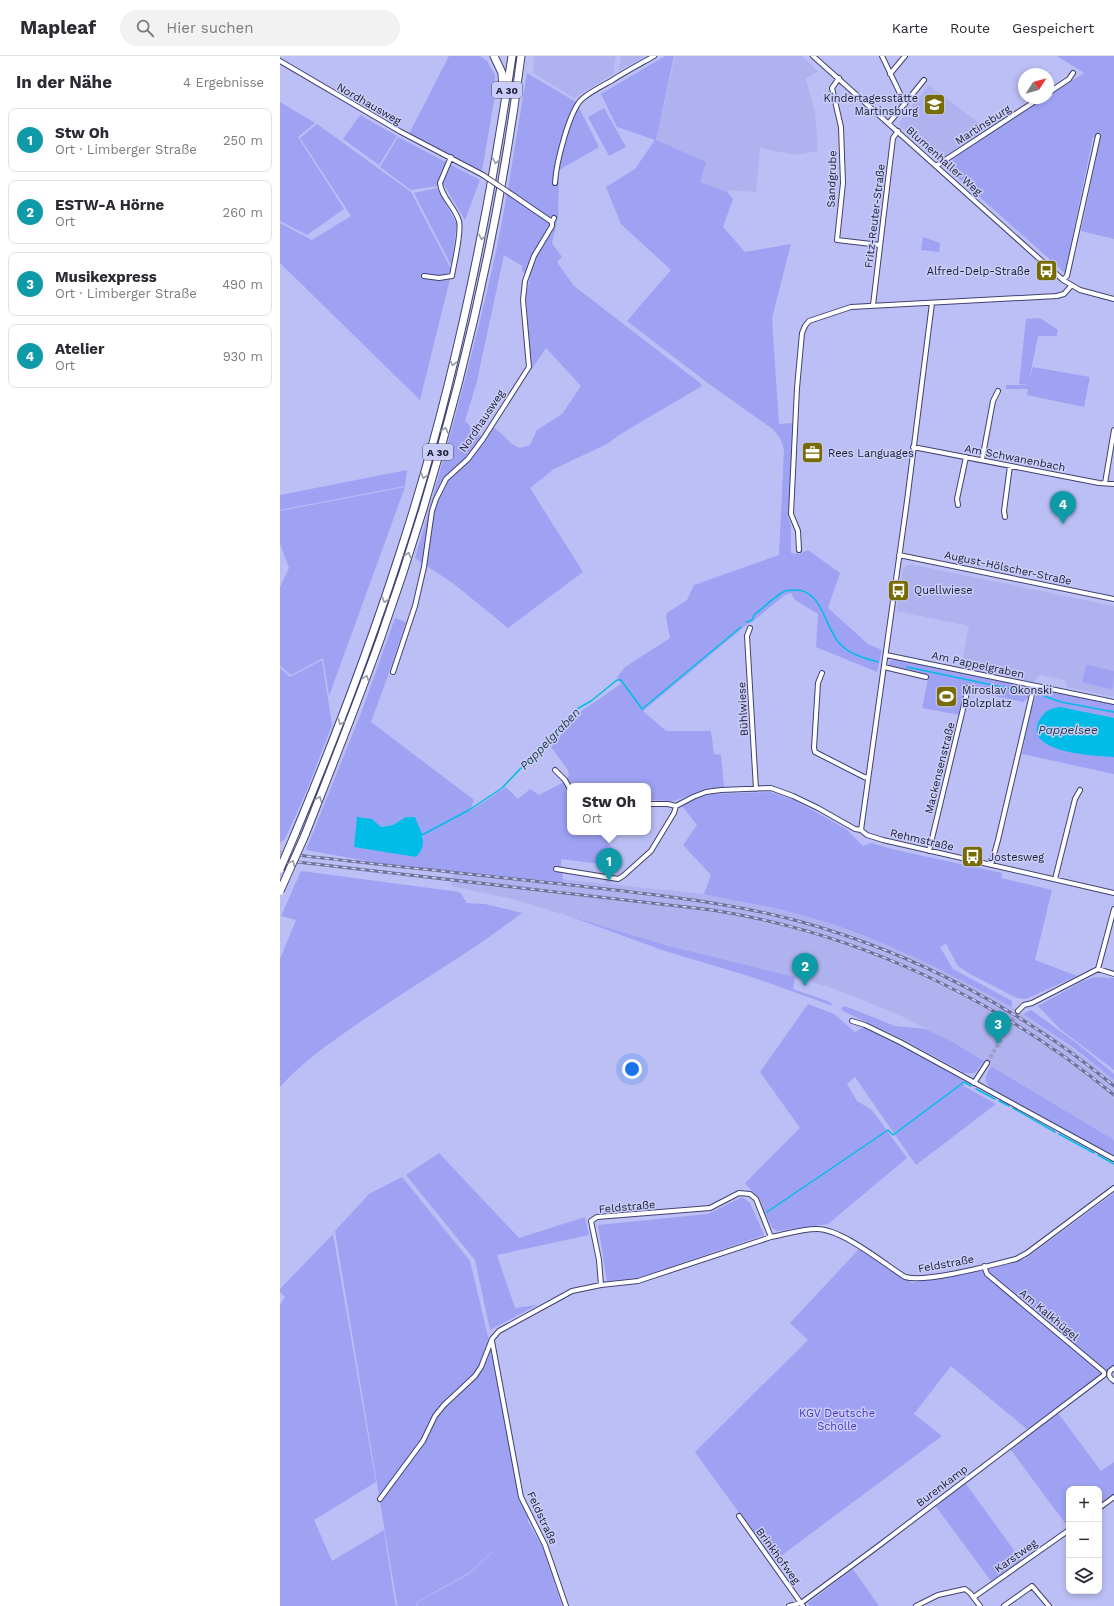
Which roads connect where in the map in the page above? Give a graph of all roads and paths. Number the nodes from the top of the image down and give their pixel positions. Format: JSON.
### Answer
{"nodes":[{"id":1,"x":494,"y":56,"type":"edge"},
{"id":2,"x":512,"y":56,"type":"edge"},
{"id":3,"x":521,"y":56,"type":"edge"},
{"id":4,"x":654,"y":56,"type":"edge"},
{"id":5,"x":813,"y":56,"type":"edge"},
{"id":6,"x":882,"y":56,"type":"edge"},
{"id":7,"x":905,"y":56,"type":"edge"},
{"id":8,"x":280,"y":61,"type":"edge"},
{"id":9,"x":1073,"y":73,"type":"dead end"},
{"id":10,"x":890,"y":74,"type":"junction"},
{"id":11,"x":839,"y":78,"type":"junction"},
{"id":12,"x":924,"y":80,"type":"dead end"},
{"id":13,"x":1054,"y":89,"type":"edge"},
{"id":14,"x":905,"y":104,"type":"junction"},
{"id":15,"x":1031,"y":104,"type":"edge"},
{"id":16,"x":502,"y":123,"type":"junction"},
{"id":17,"x":889,"y":123,"type":"junction"},
{"id":18,"x":898,"y":131,"type":"junction"},
{"id":19,"x":1098,"y":136,"type":"dead end"},
{"id":20,"x":451,"y":158,"type":"junction"},
{"id":21,"x":936,"y":166,"type":"junction"},
{"id":22,"x":555,"y":183,"type":"dead end"},
{"id":23,"x":880,"y":244,"type":"junction"},
{"id":24,"x":424,"y":276,"type":"dead end"},
{"id":25,"x":1063,"y":280,"type":"junction"},
{"id":26,"x":1072,"y":286,"type":"junction"},
{"id":27,"x":1114,"y":299,"type":"edge"},
{"id":28,"x":932,"y":303,"type":"junction"},
{"id":29,"x":873,"y":305,"type":"junction"},
{"id":30,"x":998,"y":391,"type":"dead end"},
{"id":31,"x":1114,"y":430,"type":"edge"},
{"id":32,"x":913,"y":447,"type":"junction"},
{"id":33,"x":966,"y":457,"type":"junction"},
{"id":34,"x":982,"y":460,"type":"junction"},
{"id":35,"x":1010,"y":466,"type":"junction"},
{"id":36,"x":1105,"y":483,"type":"junction"},
{"id":37,"x":1114,"y":484,"type":"edge"},
{"id":38,"x":958,"y":505,"type":"dead end"},
{"id":39,"x":1005,"y":517,"type":"dead end"},
{"id":40,"x":799,"y":550,"type":"dead end"},
{"id":41,"x":899,"y":555,"type":"junction"},
{"id":42,"x":1114,"y":599,"type":"edge"},
{"id":43,"x":750,"y":628,"type":"dead end"},
{"id":44,"x":886,"y":655,"type":"junction"},
{"id":45,"x":884,"y":667,"type":"junction"},
{"id":46,"x":392,"y":672,"type":"dead end"},
{"id":47,"x":822,"y":673,"type":"dead end"},
{"id":48,"x":926,"y":677,"type":"dead end"},
{"id":49,"x":1034,"y":686,"type":"junction"},
{"id":50,"x":968,"y":688,"type":"dead end"},
{"id":51,"x":1114,"y":702,"type":"edge"},
{"id":52,"x":555,"y":770,"type":"dead end"},
{"id":53,"x":868,"y":778,"type":"junction"},
{"id":54,"x":567,"y":784,"type":"edge"},
{"id":55,"x":756,"y":789,"type":"junction"},
{"id":56,"x":1080,"y":790,"type":"dead end"},
{"id":57,"x":651,"y":804,"type":"edge"},
{"id":58,"x":676,"y":806,"type":"junction"},
{"id":59,"x":861,"y":830,"type":"junction"},
{"id":60,"x":929,"y":851,"type":"junction"},
{"id":61,"x":991,"y":865,"type":"junction"},
{"id":62,"x":280,"y":869,"type":"edge"},
{"id":63,"x":556,"y":869,"type":"dead end"},
{"id":64,"x":1055,"y":879,"type":"junction"},
{"id":65,"x":280,"y":891,"type":"edge"},
{"id":66,"x":1114,"y":893,"type":"edge"},
{"id":67,"x":1114,"y":909,"type":"edge"},
{"id":68,"x":1098,"y":969,"type":"junction"},
{"id":69,"x":1114,"y":974,"type":"edge"},
{"id":70,"x":1018,"y":1010,"type":"tunnel mouth"},
{"id":71,"x":852,"y":1021,"type":"dead end"},
{"id":72,"x":987,"y":1063,"type":"tunnel mouth"},
{"id":73,"x":974,"y":1083,"type":"junction"},
{"id":74,"x":1114,"y":1159,"type":"edge"},
{"id":75,"x":1114,"y":1188,"type":"edge"},
{"id":76,"x":771,"y":1237,"type":"junction"},
{"id":77,"x":984,"y":1266,"type":"junction"},
{"id":78,"x":601,"y":1285,"type":"junction"},
{"id":79,"x":492,"y":1341,"type":"junction"},
{"id":80,"x":1114,"y":1368,"type":"edge"},
{"id":81,"x":1104,"y":1376,"type":"joint"},
{"id":82,"x":1114,"y":1381,"type":"edge"},
{"id":83,"x":1114,"y":1498,"type":"edge"},
{"id":84,"x":380,"y":1499,"type":"dead end"},
{"id":85,"x":1102,"y":1506,"type":"edge"},
{"id":86,"x":739,"y":1516,"type":"dead end"},
{"id":87,"x":1066,"y":1532,"type":"edge"},
{"id":88,"x":974,"y":1597,"type":"junction"},
{"id":89,"x":802,"y":1604,"type":"edge"},
{"id":90,"x":566,"y":1606,"type":"edge"},
{"id":91,"x":789,"y":1606,"type":"edge"},
{"id":92,"x":916,"y":1606,"type":"edge"},
{"id":93,"x":980,"y":1606,"type":"edge"},
{"id":94,"x":1004,"y":1606,"type":"edge"},
{"id":95,"x":1049,"y":1606,"type":"edge"}],
"edges":[{"from":1,"to":16,"type":"highway"},
{"from":2,"to":16,"type":"highway","number":"A 30"},
{"from":65,"to":3,"type":"highway","number":"A 30","one_way":true,"bridge":true},
{"from":4,"to":22,"type":"street"},
{"from":5,"to":11,"type":"street","name":"Blumenhaller Weg"},
{"from":6,"to":10,"type":"street"},
{"from":7,"to":10,"type":"street"},
{"from":8,"to":20,"type":"street","name":"Nordhausweg"},
{"from":9,"to":13,"type":"street"},
{"from":10,"to":14,"type":"street"},
{"from":11,"to":17,"type":"street","name":"Blumenhaller Weg"},
{"from":11,"to":23,"type":"street","name":"Sandgrube"},
{"from":12,"to":14,"type":"street"},
{"from":14,"to":17,"type":"street"},
{"from":15,"to":21,"type":"street","name":"Martinsburg"},
{"from":16,"to":62,"type":"highway","number":"A 30","one_way":true,"bridge":true},
{"from":17,"to":18,"type":"street","name":"Blumenhaller Weg"},
{"from":18,"to":21,"type":"street","name":"Blumenhaller Weg"},
{"from":18,"to":23,"type":"street","name":"Fritz-Reuter-Straße"},
{"from":19,"to":25,"type":"street"},
{"from":20,"to":24,"type":"street"},
{"from":20,"to":46,"type":"street","name":"Nordhausweg","bridge":true},
{"from":21,"to":25,"type":"street","name":"Blumenhaller Weg"},
{"from":23,"to":29,"type":"street","name":"Fritz-Reuter-Straße"},
{"from":25,"to":26,"type":"street","name":"Blumenhaller Weg"},
{"from":26,"to":27,"type":"street","name":"Blumenhaller Weg"},
{"from":26,"to":28,"type":"street"},
{"from":28,"to":29,"type":"street"},
{"from":28,"to":32,"type":"street"},
{"from":29,"to":40,"type":"street"},
{"from":30,"to":34,"type":"street"},
{"from":31,"to":36,"type":"street"},
{"from":32,"to":33,"type":"street","name":"Am Schwanenbach"},
{"from":32,"to":41,"type":"street"},
{"from":33,"to":34,"type":"street","name":"Am Schwanenbach"},
{"from":33,"to":38,"type":"street"},
{"from":34,"to":35,"type":"street","name":"Am Schwanenbach"},
{"from":35,"to":36,"type":"street","name":"Am Schwanenbach"},
{"from":35,"to":39,"type":"street"},
{"from":36,"to":37,"type":"street","name":"Am Schwanenbach"},
{"from":41,"to":42,"type":"street","name":"August-Hölscher-Straße"},
{"from":41,"to":44,"type":"street"},
{"from":43,"to":55,"type":"street","name":"Bühlwiese"},
{"from":44,"to":45,"type":"street"},
{"from":44,"to":49,"type":"street","name":"Am Pappelgraben"},
{"from":45,"to":48,"type":"street"},
{"from":45,"to":53,"type":"street"},
{"from":47,"to":53,"type":"street"},
{"from":49,"to":51,"type":"street","name":"Am Pappelgraben"},
{"from":49,"to":61,"type":"street"},
{"from":50,"to":60,"type":"street","name":"Mackensenstraße"},
{"from":52,"to":54,"type":"street"},
{"from":53,"to":59,"type":"street"},
{"from":55,"to":58,"type":"street"},
{"from":55,"to":59,"type":"street"},
{"from":56,"to":64,"type":"street"},
{"from":57,"to":58,"type":"street"},
{"from":58,"to":63,"type":"street"},
{"from":59,"to":60,"type":"street","name":"Rehmstraße"},
{"from":60,"to":61,"type":"street","name":"Rehmstraße"},
{"from":61,"to":64,"type":"street","name":"Rehmstraße"},
{"from":64,"to":66,"type":"street","name":"Rehmstraße"},
{"from":67,"to":68,"type":"street"},
{"from":68,"to":69,"type":"street"},
{"from":68,"to":70,"type":"street"},
{"from":71,"to":73,"type":"street"},
{"from":72,"to":73,"type":"street"},
{"from":73,"to":74,"type":"street"},
{"from":75,"to":77,"type":"street","name":"Feldstraße"},
{"from":76,"to":77,"type":"street","name":"Feldstraße"},
{"from":76,"to":78,"type":"street","name":"Feldstraße"},
{"from":76,"to":78,"type":"street","name":"Feldstraße"},
{"from":77,"to":81,"type":"street","name":"Am Kalkhügel"},
{"from":78,"to":79,"type":"street","name":"Feldstraße"},
{"from":79,"to":84,"type":"street","name":"Feldstraße"},
{"from":79,"to":90,"type":"street","name":"Feldstraße"},
{"from":80,"to":82,"type":"street"},
{"from":81,"to":89,"type":"street","name":"Burenkamp"},
{"from":83,"to":85,"type":"street"},
{"from":86,"to":89,"type":"street","name":"Brinkhofweg"},
{"from":87,"to":88,"type":"street","name":"Karstweg"},
{"from":88,"to":92,"type":"street"},
{"from":88,"to":93,"type":"street"},
{"from":89,"to":91,"type":"street","name":"Burenkamp"},
{"from":94,"to":95,"type":"street"}]}
